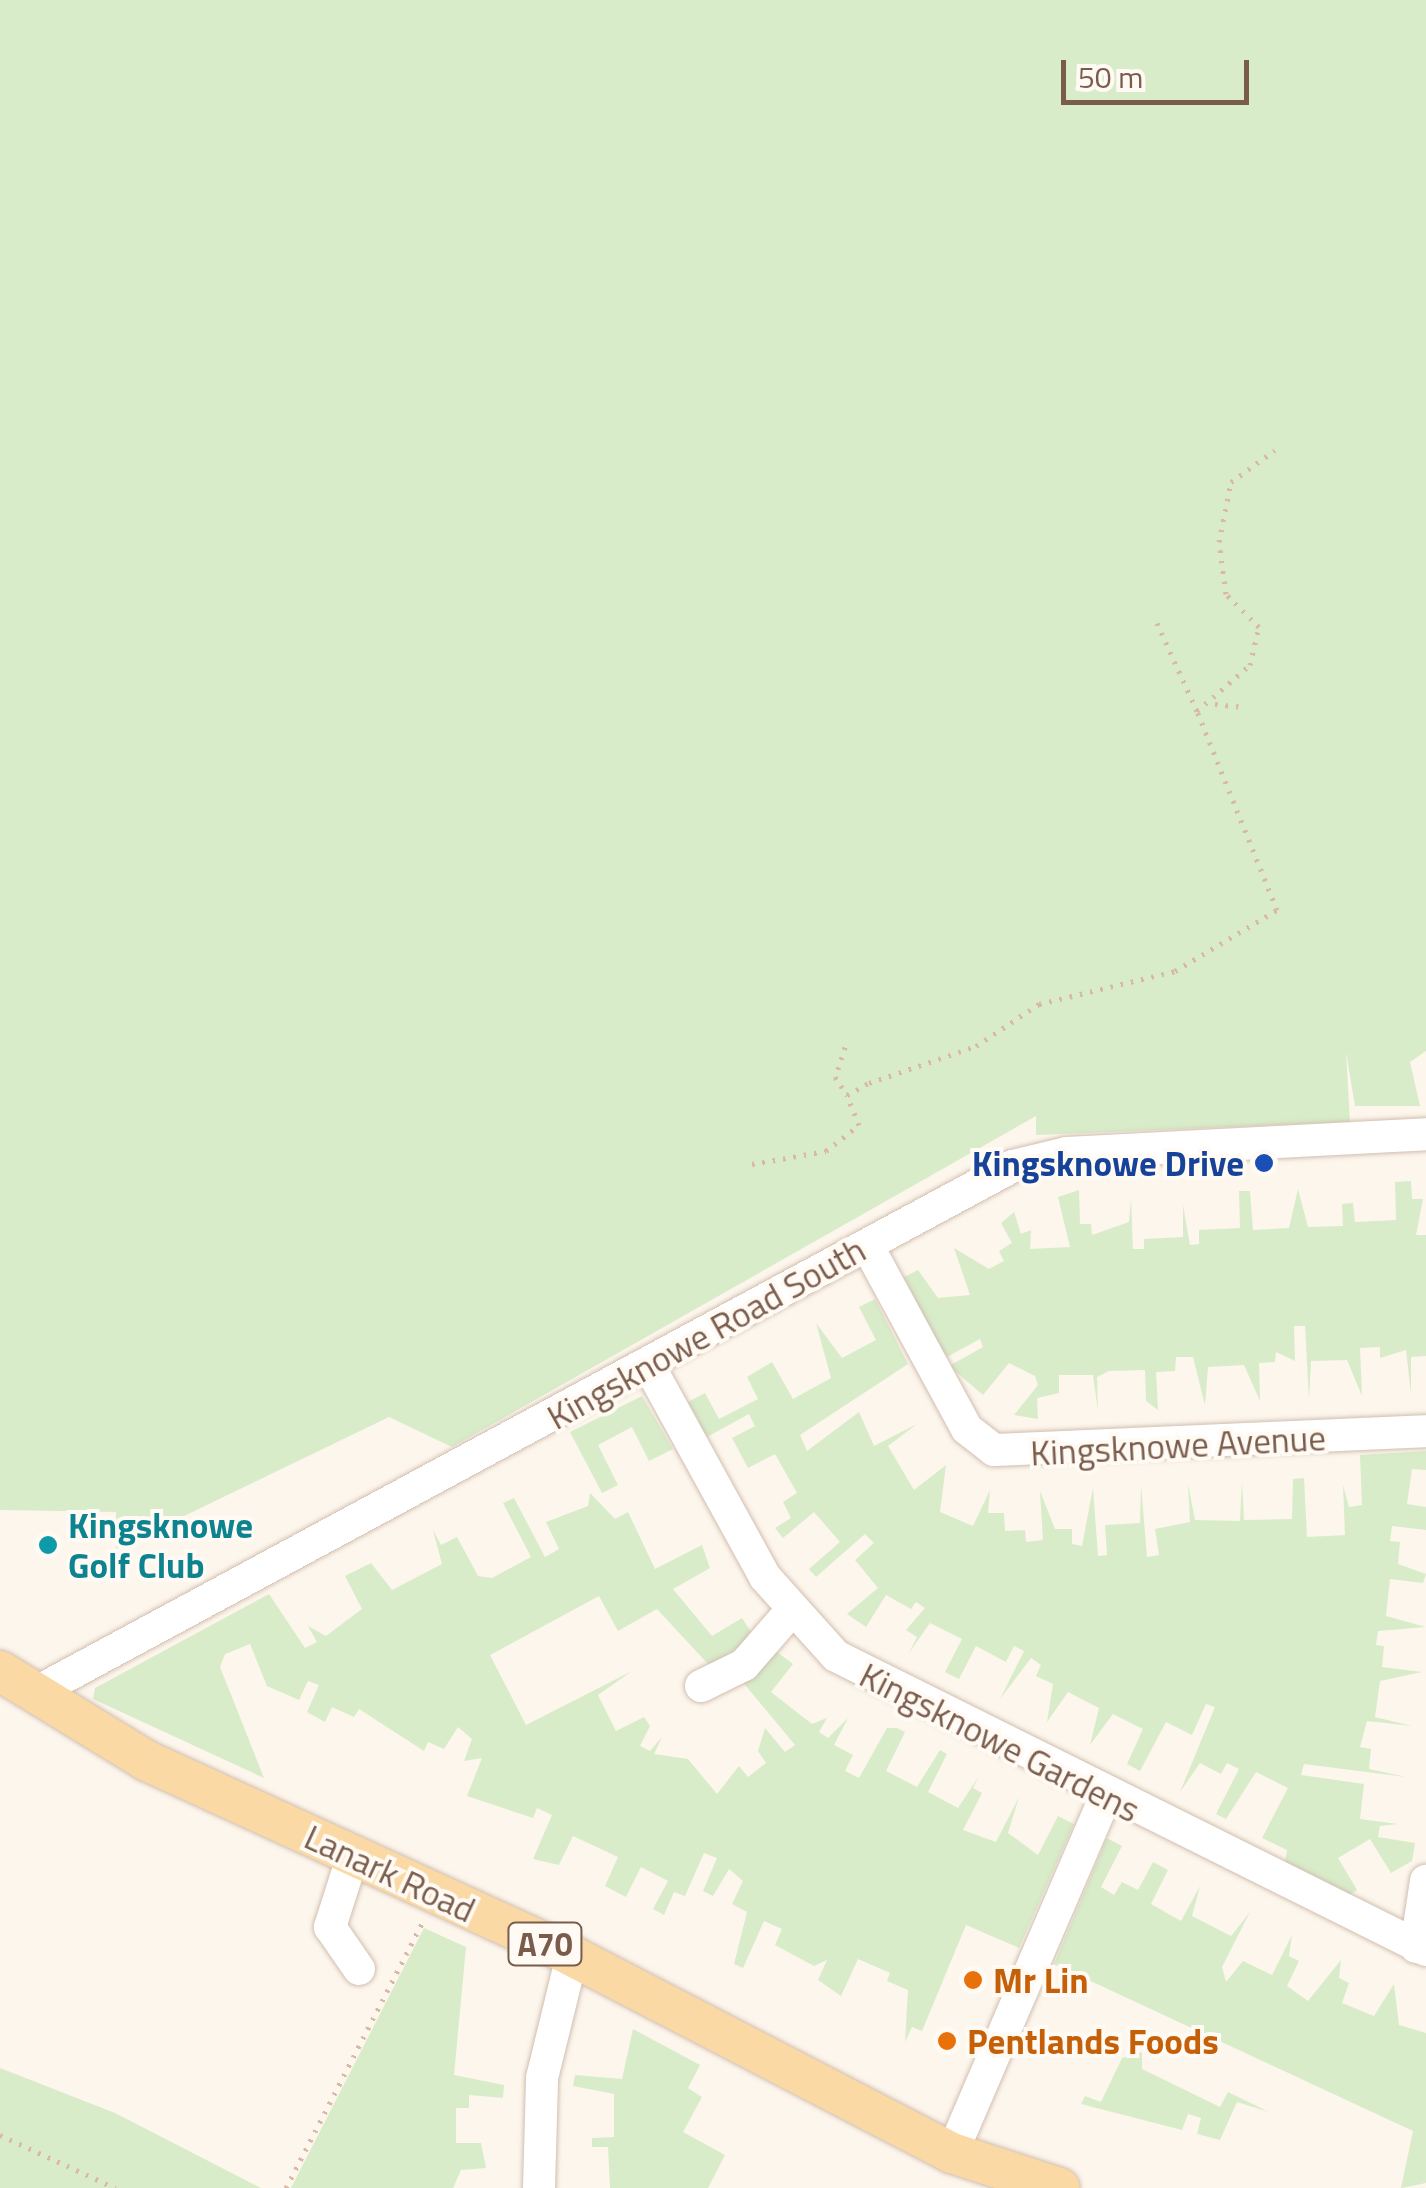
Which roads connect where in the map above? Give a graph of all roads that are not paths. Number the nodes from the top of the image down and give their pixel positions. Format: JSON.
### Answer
{"nodes":[{"id":1,"x":1426,"y":1134,"type":"edge"},
{"id":2,"x":868,"y":1245,"type":"junction"},
{"id":3,"x":648,"y":1364,"type":"junction"},
{"id":4,"x":1426,"y":1431,"type":"edge"},
{"id":5,"x":791,"y":1610,"type":"junction"},
{"id":6,"x":16,"y":1682,"type":"edge"},
{"id":7,"x":701,"y":1686,"type":"dead end"},
{"id":8,"x":1106,"y":1796,"type":"junction"},
{"id":9,"x":353,"y":1856,"type":"junction"},
{"id":10,"x":1426,"y":1881,"type":"edge"},
{"id":11,"x":1421,"y":1949,"type":"edge"},
{"id":12,"x":572,"y":1956,"type":"junction"},
{"id":13,"x":359,"y":1969,"type":"dead end"},
{"id":14,"x":952,"y":2153,"type":"junction"},
{"id":15,"x":539,"y":2188,"type":"edge"},
{"id":16,"x":1058,"y":2188,"type":"edge"}],
"edges":[{"from":1,"to":2,"type":"street","name":"Kingsknowe Road South"},
{"from":2,"to":3,"type":"street","name":"Kingsknowe Road South"},
{"from":2,"to":4,"type":"street","name":"Kingsknowe Avenue"},
{"from":3,"to":5,"type":"street","name":"Kingsknowe Gardens"},
{"from":3,"to":6,"type":"street","name":"Kingsknowe Road South"},
{"from":5,"to":7,"type":"street"},
{"from":5,"to":8,"type":"street","name":"Kingsknowe Gardens"},
{"from":6,"to":9,"type":"main road","name":"Lanark Road","number":"A70"},
{"from":8,"to":11,"type":"street","name":"Kingsknowe Gardens"},
{"from":8,"to":14,"type":"street"},
{"from":9,"to":12,"type":"main road","name":"Lanark Road","number":"A70"},
{"from":9,"to":13,"type":"street"},
{"from":10,"to":11,"type":"street"},
{"from":12,"to":14,"type":"main road","name":"Lanark Road","number":"A70"},
{"from":12,"to":15,"type":"street"},
{"from":14,"to":16,"type":"main road","name":"Lanark Road","number":"A70"}]}
